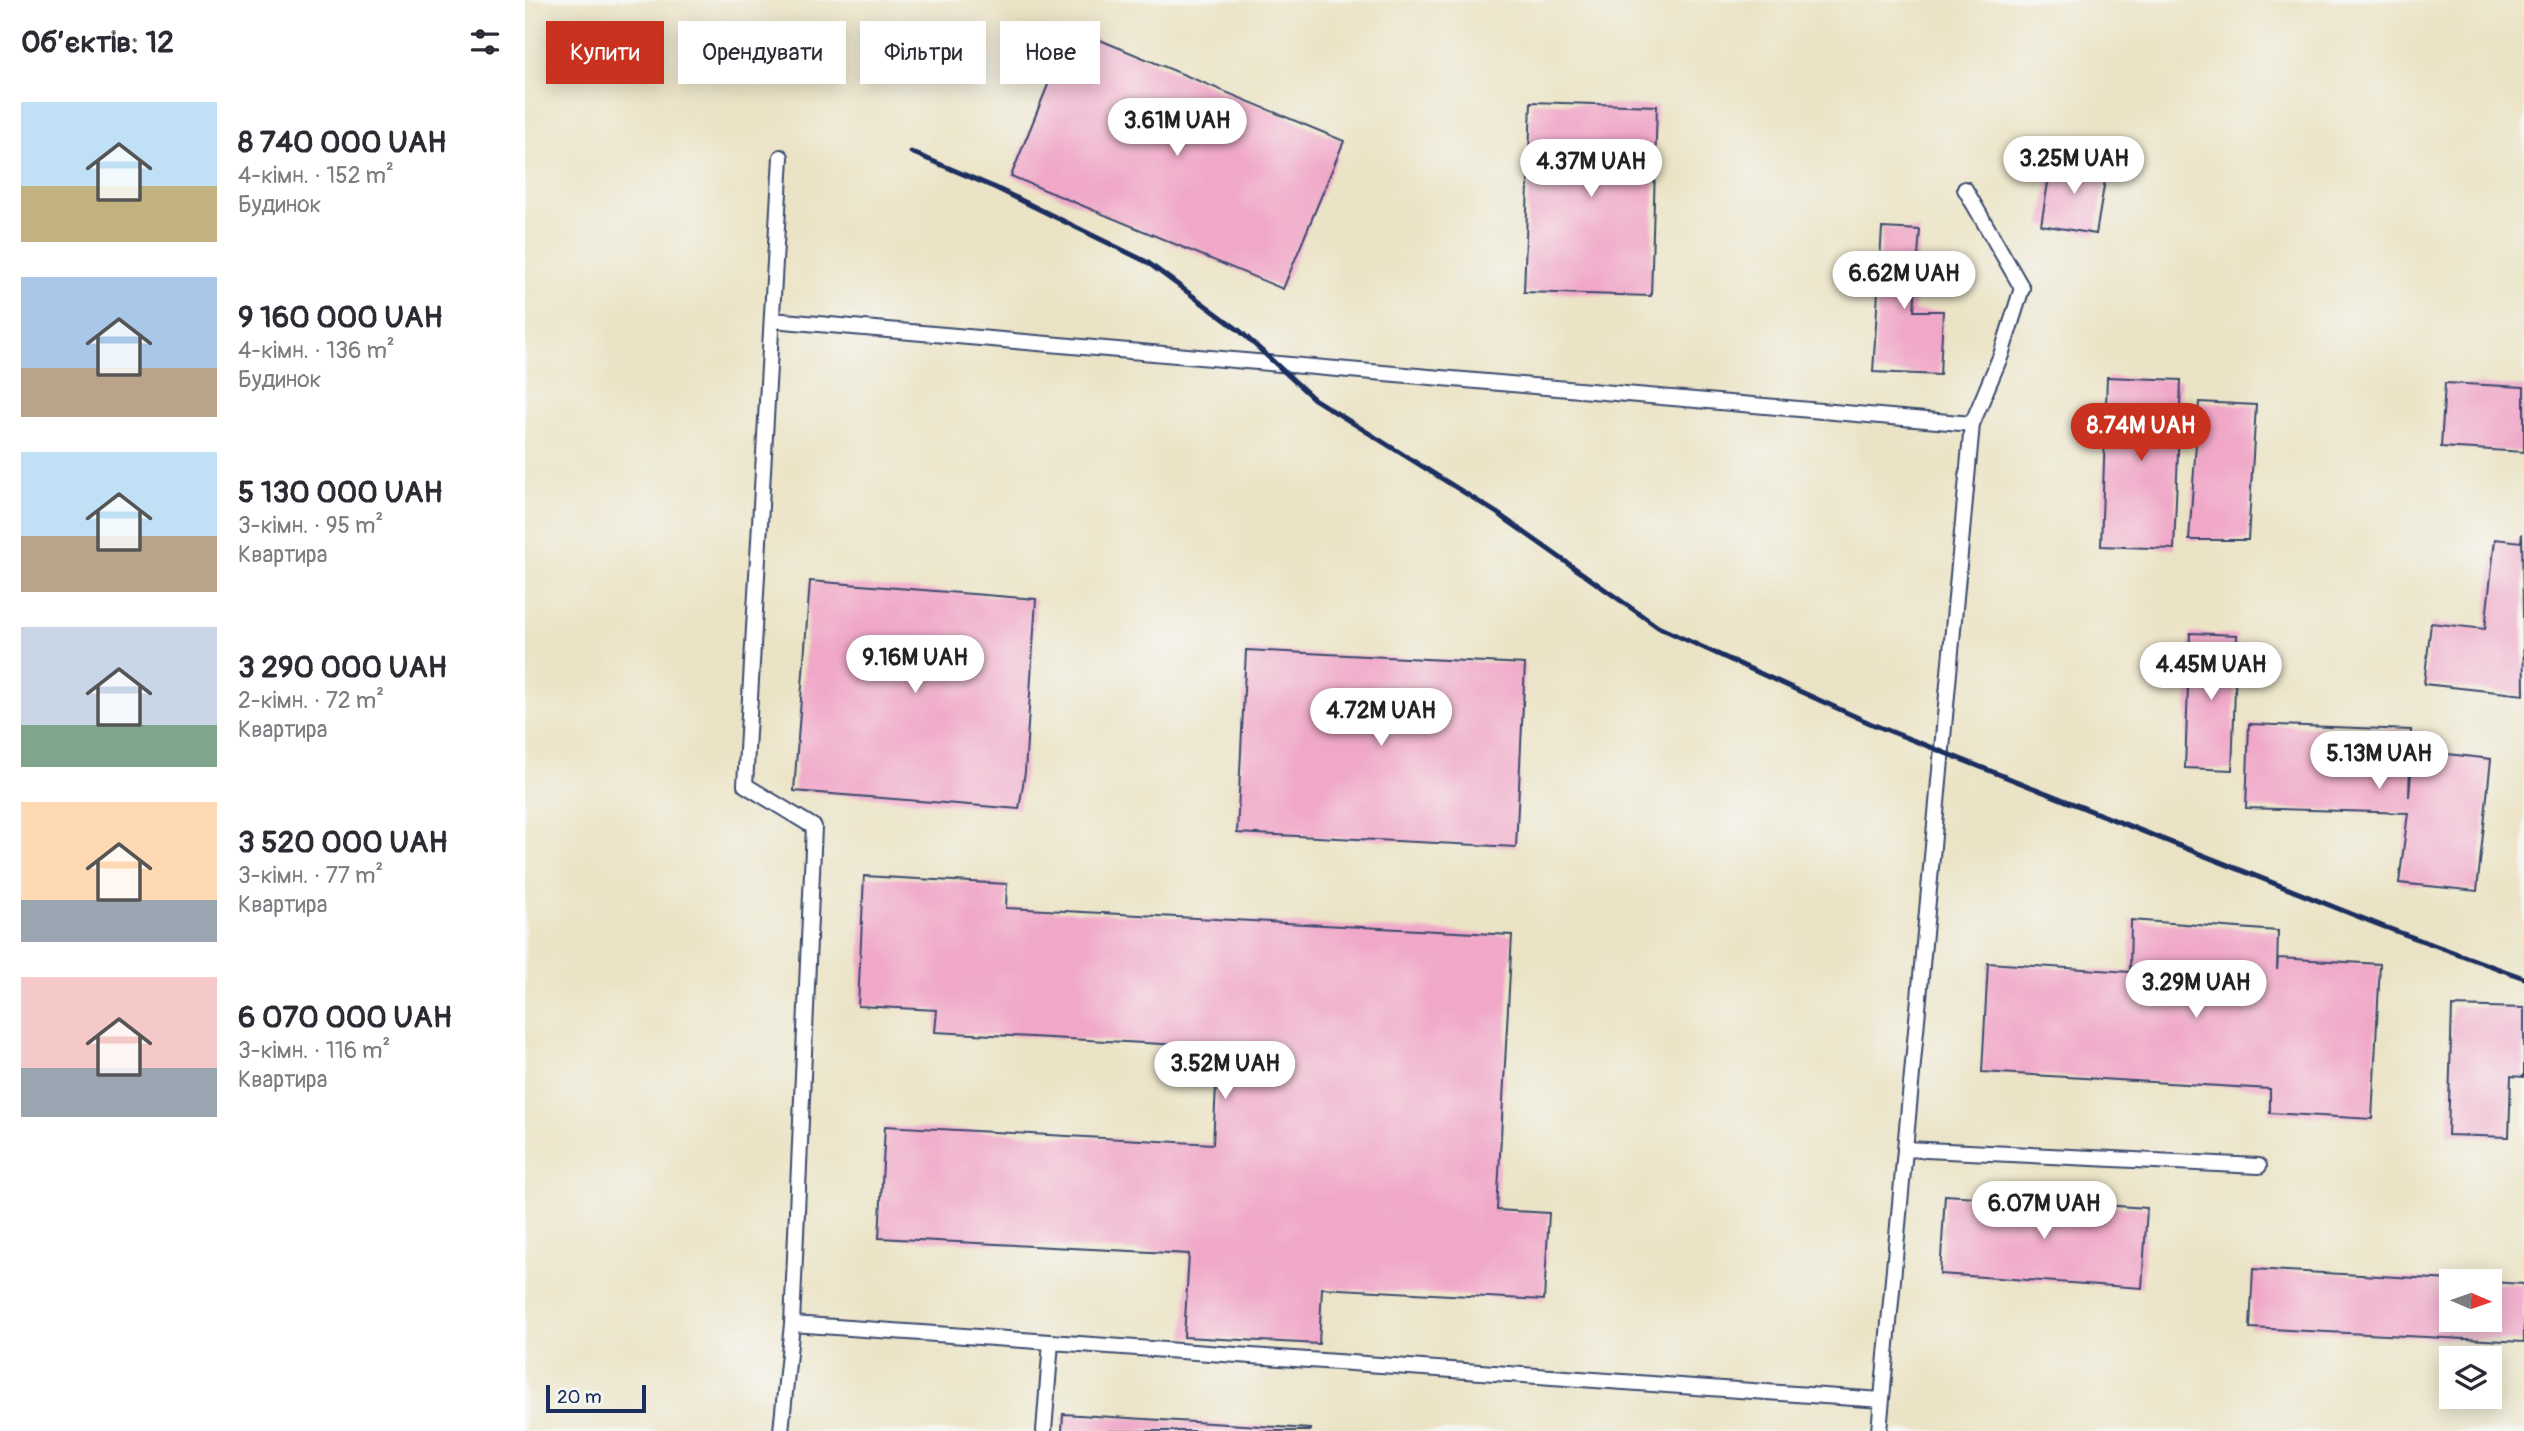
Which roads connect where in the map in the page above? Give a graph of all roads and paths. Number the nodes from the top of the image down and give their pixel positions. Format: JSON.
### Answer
{"nodes":[{"id":1,"x":781,"y":157,"type":"dead end"},
{"id":2,"x":1965,"y":189,"type":"dead end"},
{"id":3,"x":772,"y":320,"type":"junction"},
{"id":4,"x":1972,"y":424,"type":"junction"},
{"id":5,"x":1905,"y":1149,"type":"junction"},
{"id":6,"x":2259,"y":1166,"type":"dead end"},
{"id":7,"x":792,"y":1324,"type":"junction"},
{"id":8,"x":1051,"y":1342,"type":"junction"},
{"id":9,"x":1882,"y":1400,"type":"junction"},
{"id":10,"x":781,"y":1431,"type":"edge"},
{"id":11,"x":1044,"y":1431,"type":"edge"},
{"id":12,"x":1879,"y":1431,"type":"edge"}],
"edges":[{"from":1,"to":3,"type":"lane"},
{"from":2,"to":4,"type":"lane"},
{"from":3,"to":4,"type":"lane"},
{"from":3,"to":7,"type":"lane"},
{"from":4,"to":5,"type":"lane"},
{"from":5,"to":6,"type":"lane"},
{"from":5,"to":9,"type":"lane"},
{"from":7,"to":8,"type":"lane"},
{"from":7,"to":10,"type":"lane"},
{"from":8,"to":9,"type":"lane"},
{"from":8,"to":11,"type":"lane"},
{"from":9,"to":12,"type":"lane"}]}
